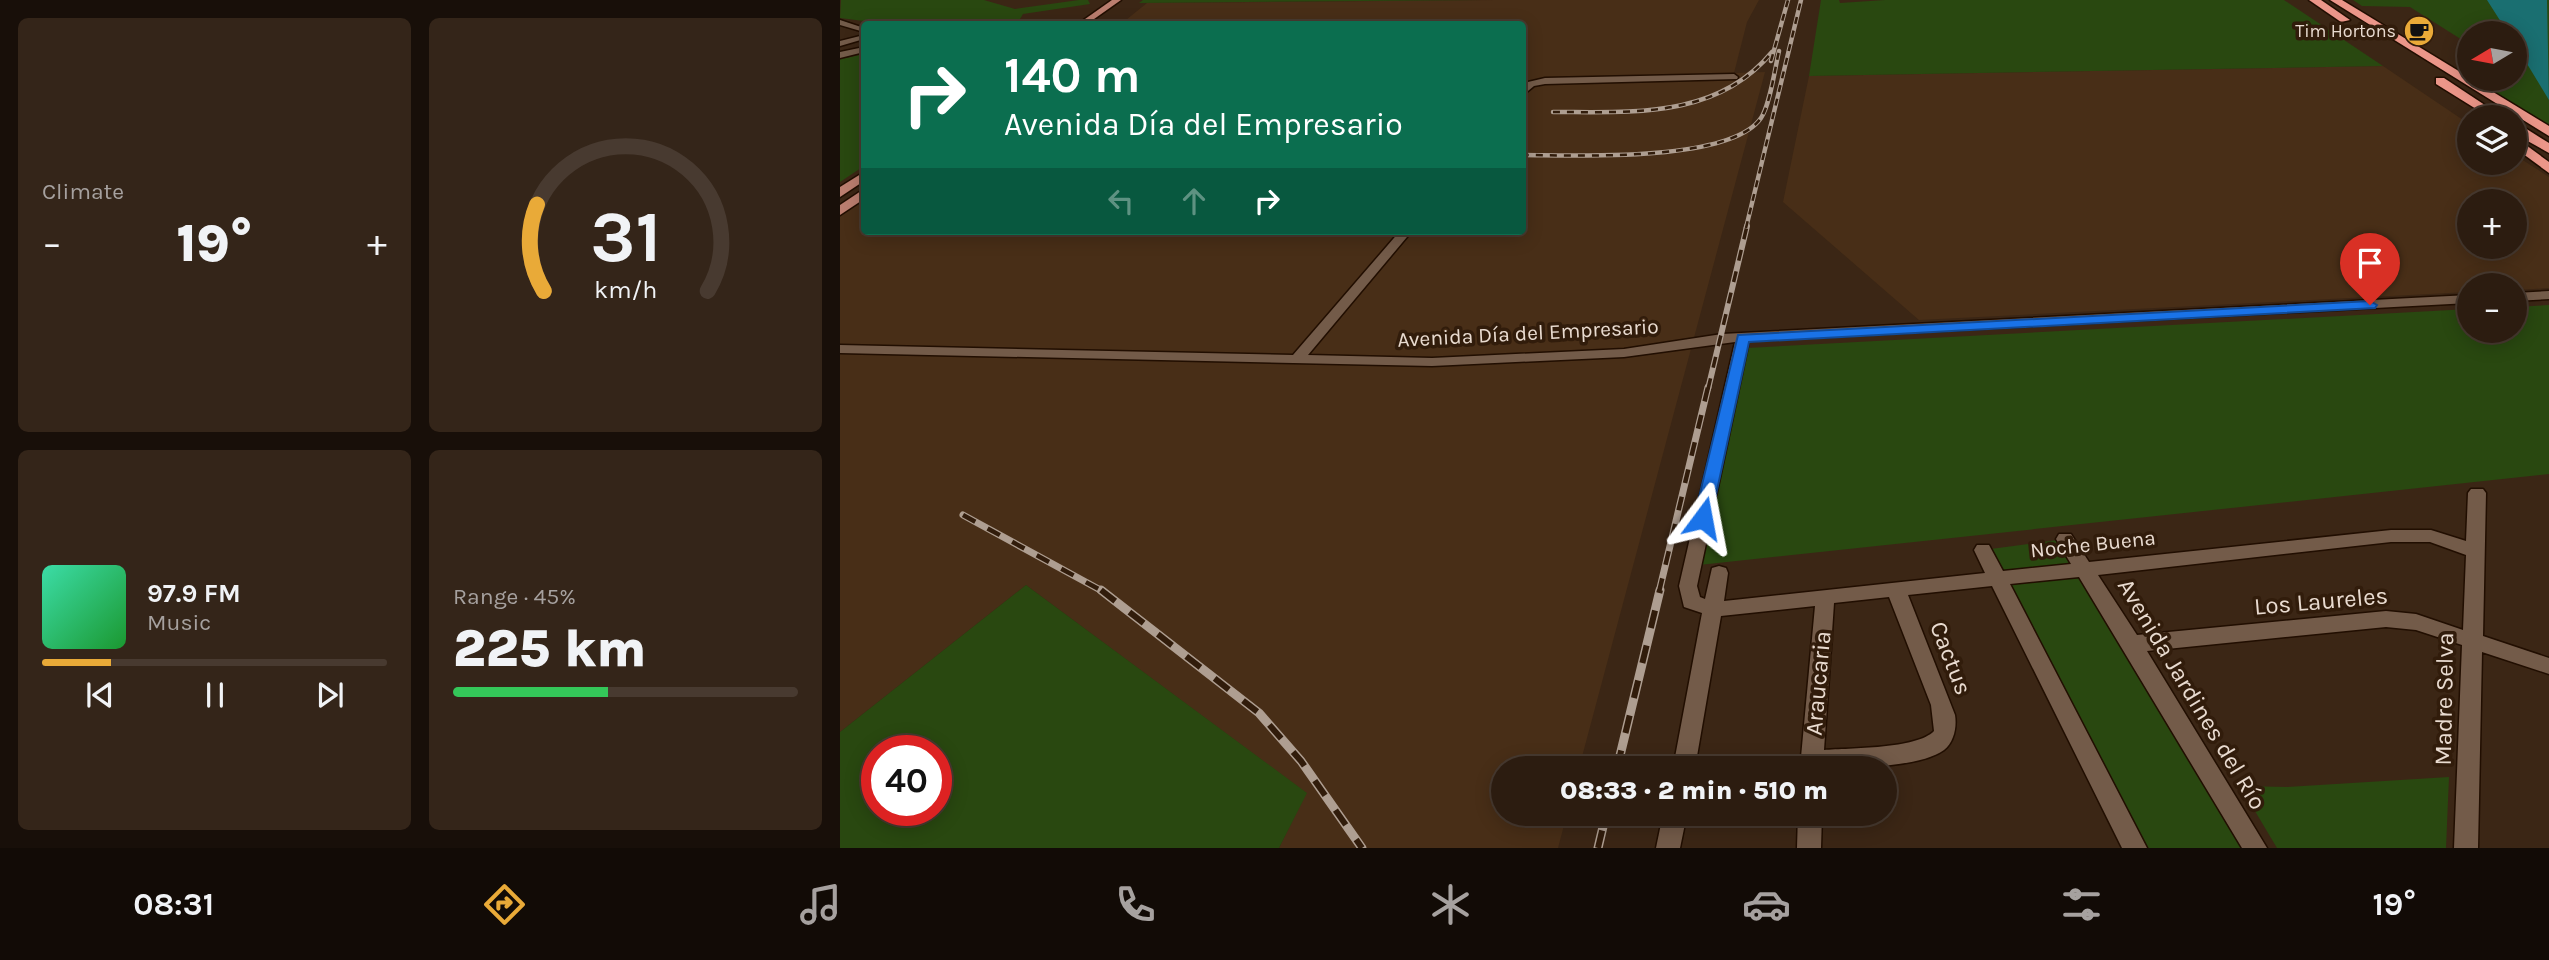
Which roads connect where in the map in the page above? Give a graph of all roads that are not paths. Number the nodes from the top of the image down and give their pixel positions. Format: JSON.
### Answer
{"nodes":[{"id":1,"x":1117,"y":0,"type":"edge"},
{"id":2,"x":1132,"y":0,"type":"edge"},
{"id":3,"x":2314,"y":0,"type":"edge"},
{"id":4,"x":2335,"y":0,"type":"edge"},
{"id":5,"x":1086,"y":21,"type":"edge"},
{"id":6,"x":1102,"y":21,"type":"edge"},
{"id":7,"x":840,"y":22,"type":"edge"},
{"id":8,"x":860,"y":28,"type":"edge"},
{"id":9,"x":840,"y":31,"type":"edge"},
{"id":10,"x":861,"y":38,"type":"edge"},
{"id":11,"x":840,"y":44,"type":"edge"},
{"id":12,"x":861,"y":51,"type":"edge"},
{"id":13,"x":840,"y":55,"type":"edge"},
{"id":14,"x":1734,"y":77,"type":"dead end"},
{"id":15,"x":1526,"y":89,"type":"edge"},
{"id":16,"x":2469,"y":100,"type":"junction"},
{"id":17,"x":2474,"y":105,"type":"edge"},
{"id":18,"x":2477,"y":105,"type":"edge"},
{"id":19,"x":2549,"y":129,"type":"edge"},
{"id":20,"x":2527,"y":135,"type":"edge"},
{"id":21,"x":2549,"y":149,"type":"edge"},
{"id":22,"x":2527,"y":151,"type":"edge"},
{"id":23,"x":2549,"y":169,"type":"edge"},
{"id":24,"x":861,"y":178,"type":"edge"},
{"id":25,"x":840,"y":193,"type":"edge"},
{"id":26,"x":861,"y":195,"type":"edge"},
{"id":27,"x":840,"y":211,"type":"edge"},
{"id":28,"x":1403,"y":235,"type":"edge"},
{"id":29,"x":2549,"y":295,"type":"edge"},
{"id":30,"x":2527,"y":296,"type":"edge"},
{"id":31,"x":2457,"y":300,"type":"edge"},
{"id":32,"x":1743,"y":338,"type":"junction"},
{"id":33,"x":840,"y":349,"type":"edge"},
{"id":34,"x":1298,"y":358,"type":"junction"},
{"id":35,"x":2477,"y":493,"type":"dead end"},
{"id":36,"x":2065,"y":539,"type":"dead end"},
{"id":37,"x":1983,"y":550,"type":"dead end"},
{"id":38,"x":2474,"y":551,"type":"junction"},
{"id":39,"x":2083,"y":568,"type":"junction"},
{"id":40,"x":1719,"y":573,"type":"dead end"},
{"id":41,"x":1996,"y":578,"type":"junction"},
{"id":42,"x":1896,"y":590,"type":"junction"},
{"id":43,"x":1825,"y":598,"type":"junction"},
{"id":44,"x":1714,"y":608,"type":"junction"},
{"id":45,"x":2471,"y":639,"type":"junction"},
{"id":46,"x":2132,"y":644,"type":"junction"},
{"id":47,"x":2549,"y":666,"type":"edge"},
{"id":48,"x":1686,"y":756,"type":"edge"},
{"id":49,"x":1812,"y":756,"type":"edge"},
{"id":50,"x":1869,"y":756,"type":"edge"},
{"id":51,"x":1673,"y":826,"type":"edge"},
{"id":52,"x":1810,"y":826,"type":"edge"},
{"id":53,"x":1668,"y":848,"type":"edge"},
{"id":54,"x":1809,"y":848,"type":"edge"},
{"id":55,"x":2135,"y":848,"type":"edge"},
{"id":56,"x":2255,"y":848,"type":"edge"},
{"id":57,"x":2466,"y":848,"type":"edge"}],
"edges":[{"from":1,"to":5,"type":"main road"},
{"from":2,"to":6,"type":"main road"},
{"from":3,"to":16,"type":"highway"},
{"from":4,"to":19,"type":"highway"},
{"from":7,"to":8,"type":"street"},
{"from":8,"to":9,"type":"street"},
{"from":10,"to":11,"type":"street"},
{"from":12,"to":13,"type":"street"},
{"from":14,"to":15,"type":"street"},
{"from":16,"to":17,"type":"highway"},
{"from":16,"to":18,"type":"highway"},
{"from":20,"to":21,"type":"highway"},
{"from":22,"to":23,"type":"highway"},
{"from":24,"to":25,"type":"main road"},
{"from":26,"to":27,"type":"main road"},
{"from":28,"to":34,"type":"street"},
{"from":29,"to":30,"type":"street"},
{"from":31,"to":32,"type":"street","name":"Avenida Día del Empresario"},
{"from":32,"to":34,"type":"street","name":"Avenida Día del Empresario"},
{"from":32,"to":44,"type":"street"},
{"from":33,"to":34,"type":"street","name":"Avenida Día del Empresario"},
{"from":35,"to":38,"type":"street","name":"Madre Selva"},
{"from":36,"to":39,"type":"street","name":"Avenida Jardines del Río"},
{"from":37,"to":41,"type":"street"},
{"from":38,"to":39,"type":"street","name":"Noche Buena"},
{"from":38,"to":45,"type":"street","name":"Madre Selva"},
{"from":39,"to":41,"type":"street","name":"Noche Buena"},
{"from":39,"to":46,"type":"street","name":"Avenida Jardines del Río"},
{"from":40,"to":44,"type":"street"},
{"from":41,"to":42,"type":"street","name":"Noche Buena"},
{"from":41,"to":55,"type":"street"},
{"from":42,"to":43,"type":"street","name":"Noche Buena"},
{"from":42,"to":50,"type":"street","name":"Cactus"},
{"from":43,"to":44,"type":"street","name":"Noche Buena"},
{"from":43,"to":49,"type":"street","name":"Araucaria"},
{"from":44,"to":48,"type":"street"},
{"from":45,"to":46,"type":"street","name":"Los Laureles"},
{"from":45,"to":47,"type":"street","name":"Los Laureles"},
{"from":45,"to":57,"type":"street","name":"Madre Selva"},
{"from":46,"to":56,"type":"street","name":"Avenida Jardines del Río"},
{"from":51,"to":53,"type":"street"},
{"from":52,"to":54,"type":"street"}]}
